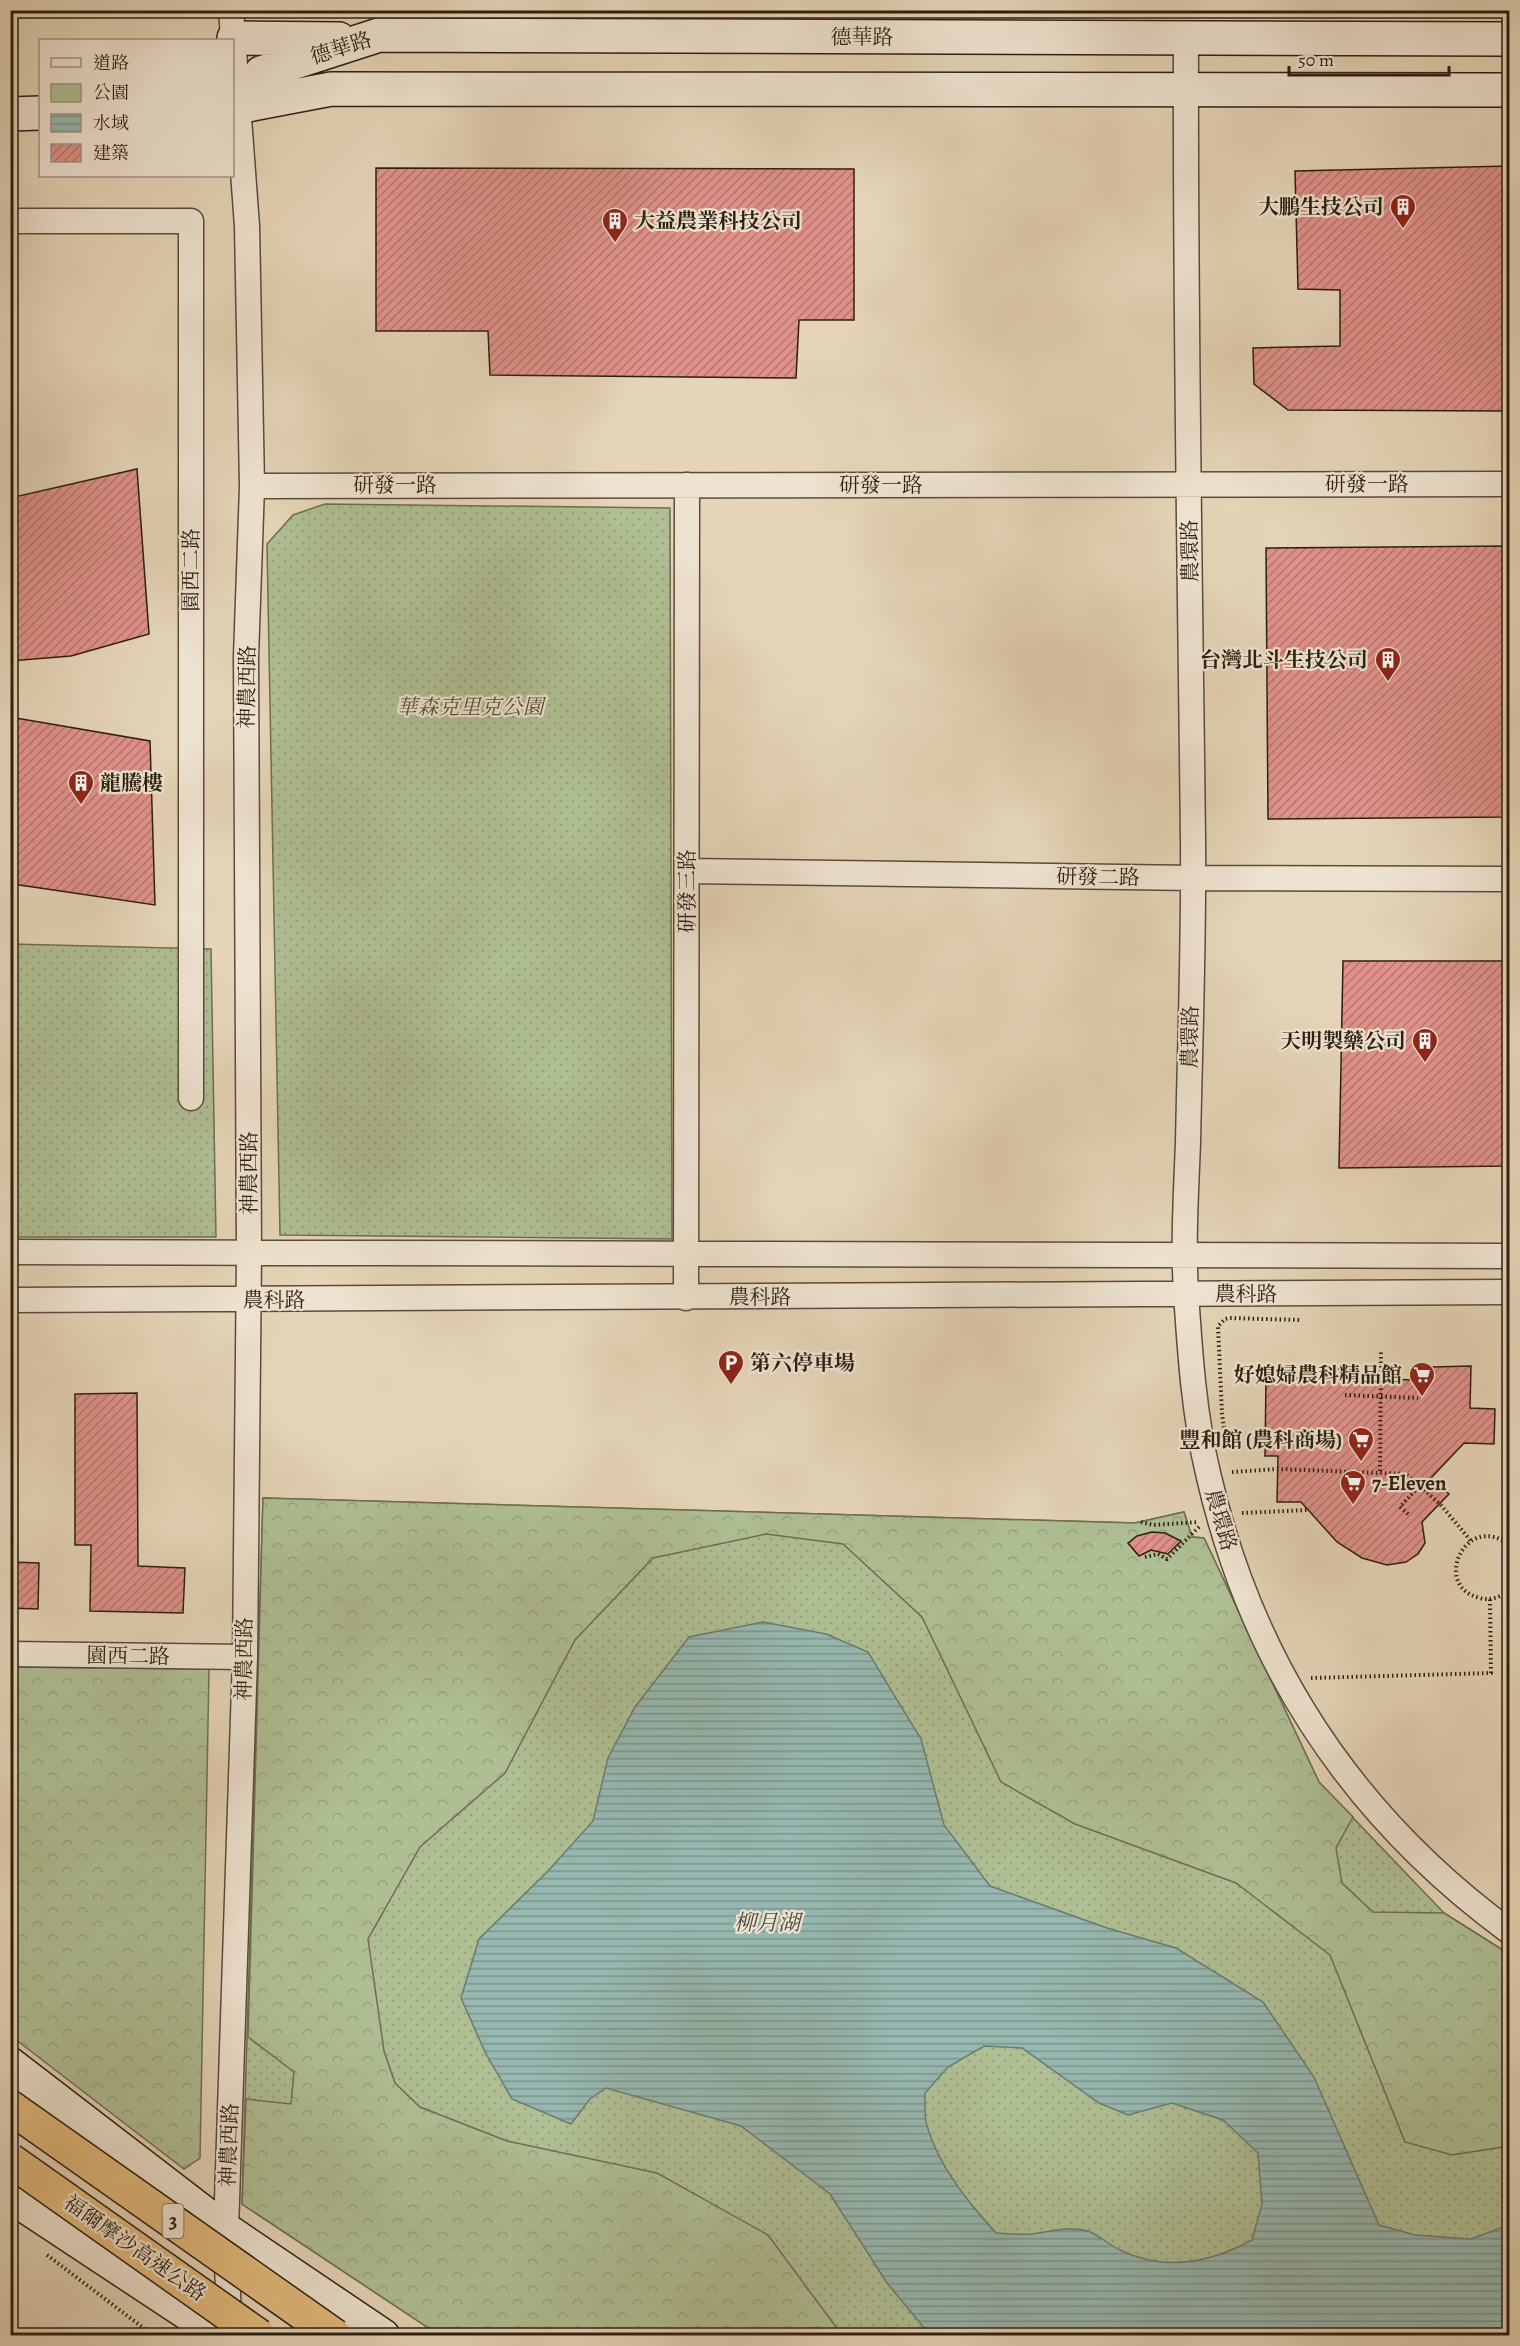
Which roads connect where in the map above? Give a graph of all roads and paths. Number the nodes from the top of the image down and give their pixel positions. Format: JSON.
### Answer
{"nodes":[{"id":1,"x":232,"y":24,"type":"edge"},
{"id":2,"x":1186,"y":38,"type":"junction"},
{"id":3,"x":233,"y":39,"type":"edge"},
{"id":4,"x":368,"y":39,"type":"junction"},
{"id":5,"x":1509,"y":39,"type":"edge"},
{"id":6,"x":234,"y":80,"type":"edge"},
{"id":7,"x":1186,"y":90,"type":"junction"},
{"id":8,"x":1509,"y":90,"type":"edge"},
{"id":9,"x":235,"y":108,"type":"edge"},
{"id":10,"x":10,"y":114,"type":"edge"},
{"id":11,"x":39,"y":114,"type":"edge"},
{"id":12,"x":10,"y":220,"type":"edge"},
{"id":13,"x":1189,"y":484,"type":"junction"},
{"id":14,"x":1509,"y":484,"type":"edge"},
{"id":15,"x":687,"y":485,"type":"junction"},
{"id":16,"x":252,"y":486,"type":"junction"},
{"id":17,"x":687,"y":871,"type":"junction"},
{"id":18,"x":1193,"y":878,"type":"junction"},
{"id":19,"x":1509,"y":879,"type":"edge"},
{"id":20,"x":191,"y":1098,"type":"dead end"},
{"id":21,"x":10,"y":1252,"type":"edge"},
{"id":22,"x":249,"y":1253,"type":"junction"},
{"id":23,"x":686,"y":1254,"type":"junction"},
{"id":24,"x":1185,"y":1255,"type":"junction"},
{"id":25,"x":1509,"y":1256,"type":"edge"},
{"id":26,"x":1509,"y":1292,"type":"edge"},
{"id":27,"x":1186,"y":1294,"type":"junction"},
{"id":28,"x":686,"y":1298,"type":"junction"},
{"id":29,"x":10,"y":1300,"type":"edge"},
{"id":30,"x":247,"y":1301,"type":"junction"},
{"id":31,"x":1299,"y":1320,"type":"dead end"},
{"id":32,"x":1381,"y":1351,"type":"dead end"},
{"id":33,"x":1345,"y":1395,"type":"dead end"},
{"id":34,"x":1381,"y":1396,"type":"junction"},
{"id":35,"x":1418,"y":1398,"type":"dead end"},
{"id":36,"x":1228,"y":1449,"type":"dead end"},
{"id":37,"x":1230,"y":1461,"type":"dead end"},
{"id":38,"x":1380,"y":1471,"type":"junction"},
{"id":39,"x":1232,"y":1472,"type":"junction"},
{"id":40,"x":1234,"y":1482,"type":"dead end"},
{"id":41,"x":1420,"y":1485,"type":"junction"},
{"id":42,"x":1239,"y":1503,"type":"dead end"},
{"id":43,"x":1307,"y":1510,"type":"dead end"},
{"id":44,"x":1242,"y":1513,"type":"junction"},
{"id":45,"x":1408,"y":1514,"type":"dead end"},
{"id":46,"x":1199,"y":1522,"type":"dead end"},
{"id":47,"x":1245,"y":1522,"type":"dead end"},
{"id":48,"x":1471,"y":1541,"type":"junction"},
{"id":49,"x":1509,"y":1546,"type":"edge"},
{"id":50,"x":1145,"y":1557,"type":"dead end"},
{"id":51,"x":1509,"y":1590,"type":"edge"},
{"id":52,"x":1490,"y":1599,"type":"junction"},
{"id":53,"x":10,"y":1654,"type":"edge"},
{"id":54,"x":245,"y":1657,"type":"junction"},
{"id":55,"x":1304,"y":1668,"type":"dead end"},
{"id":56,"x":1509,"y":1932,"type":"edge"},
{"id":57,"x":10,"y":2064,"type":"edge"},
{"id":58,"x":10,"y":2107,"type":"edge"},
{"id":59,"x":10,"y":2160,"type":"edge"},
{"id":60,"x":10,"y":2196,"type":"edge"},
{"id":61,"x":226,"y":2230,"type":"junction"},
{"id":62,"x":37,"y":2248,"type":"dead end"},
{"id":63,"x":154,"y":2336,"type":"edge"},
{"id":64,"x":222,"y":2336,"type":"edge"},
{"id":65,"x":229,"y":2336,"type":"edge"},
{"id":66,"x":259,"y":2336,"type":"edge"},
{"id":67,"x":335,"y":2336,"type":"edge"},
{"id":68,"x":383,"y":2336,"type":"edge"}],
"edges":[{"from":1,"to":3,"type":"street","name":"神農西路"},
{"from":1,"to":4,"type":"street"},
{"from":2,"to":4,"type":"street","name":"德華路"},
{"from":2,"to":5,"type":"street","name":"德華路"},
{"from":2,"to":7,"type":"street","name":"農環路"},
{"from":4,"to":9,"type":"street","name":"德華路"},
{"from":6,"to":9,"type":"street","name":"神農西路"},
{"from":7,"to":8,"type":"street"},
{"from":7,"to":9,"type":"street"},
{"from":7,"to":13,"type":"street","name":"農環路"},
{"from":9,"to":16,"type":"street","name":"神農西路"},
{"from":10,"to":11,"type":"street"},
{"from":12,"to":20,"type":"street","name":"園西二路"},
{"from":13,"to":14,"type":"street","name":"研發一路"},
{"from":13,"to":15,"type":"street","name":"研發一路"},
{"from":13,"to":18,"type":"street","name":"農環路"},
{"from":15,"to":16,"type":"street","name":"研發一路"},
{"from":15,"to":17,"type":"street","name":"研發三路"},
{"from":16,"to":22,"type":"street","name":"神農西路"},
{"from":17,"to":18,"type":"street","name":"研發二路"},
{"from":17,"to":23,"type":"street","name":"研發三路"},
{"from":18,"to":19,"type":"street","name":"研發二路"},
{"from":18,"to":24,"type":"street","name":"農環路"},
{"from":21,"to":22,"type":"street","name":"農科路"},
{"from":22,"to":23,"type":"street","name":"農科路"},
{"from":22,"to":30,"type":"street","name":"神農西路"},
{"from":23,"to":24,"type":"street","name":"農科路"},
{"from":23,"to":28,"type":"street","name":"研發三路"},
{"from":24,"to":25,"type":"street","name":"農科路"},
{"from":24,"to":27,"type":"street","name":"農環路"},
{"from":26,"to":27,"type":"street","name":"農科路"},
{"from":27,"to":28,"type":"street","name":"農科路"},
{"from":27,"to":56,"type":"street","name":"農環路"},
{"from":28,"to":30,"type":"street","name":"農科路"},
{"from":29,"to":30,"type":"street","name":"農科路"},
{"from":30,"to":54,"type":"street","name":"神農西路"},
{"from":31,"to":36,"type":"path"},
{"from":32,"to":34,"type":"path"},
{"from":33,"to":34,"type":"path"},
{"from":34,"to":35,"type":"path"},
{"from":34,"to":38,"type":"path"},
{"from":37,"to":39,"type":"path"},
{"from":38,"to":39,"type":"path"},
{"from":38,"to":41,"type":"path"},
{"from":39,"to":40,"type":"path"},
{"from":41,"to":45,"type":"path"},
{"from":41,"to":48,"type":"path"},
{"from":42,"to":44,"type":"path"},
{"from":43,"to":44,"type":"path"},
{"from":44,"to":47,"type":"path"},
{"from":46,"to":50,"type":"path"},
{"from":48,"to":49,"type":"path"},
{"from":48,"to":52,"type":"path"},
{"from":51,"to":52,"type":"path"},
{"from":52,"to":55,"type":"path"},
{"from":53,"to":54,"type":"street","name":"園西二路"},
{"from":54,"to":61,"type":"street","name":"神農西路"},
{"from":57,"to":61,"type":"street"},
{"from":58,"to":67,"type":"highway","name":"福爾摩沙高速公路","number":"3","bridge":true},
{"from":59,"to":66,"type":"highway","name":"福爾摩沙高速公路","number":"3","bridge":true},
{"from":60,"to":64,"type":"street"},
{"from":61,"to":65,"type":"street","name":"神農西路"},
{"from":61,"to":68,"type":"street"},
{"from":62,"to":63,"type":"path"}]}
